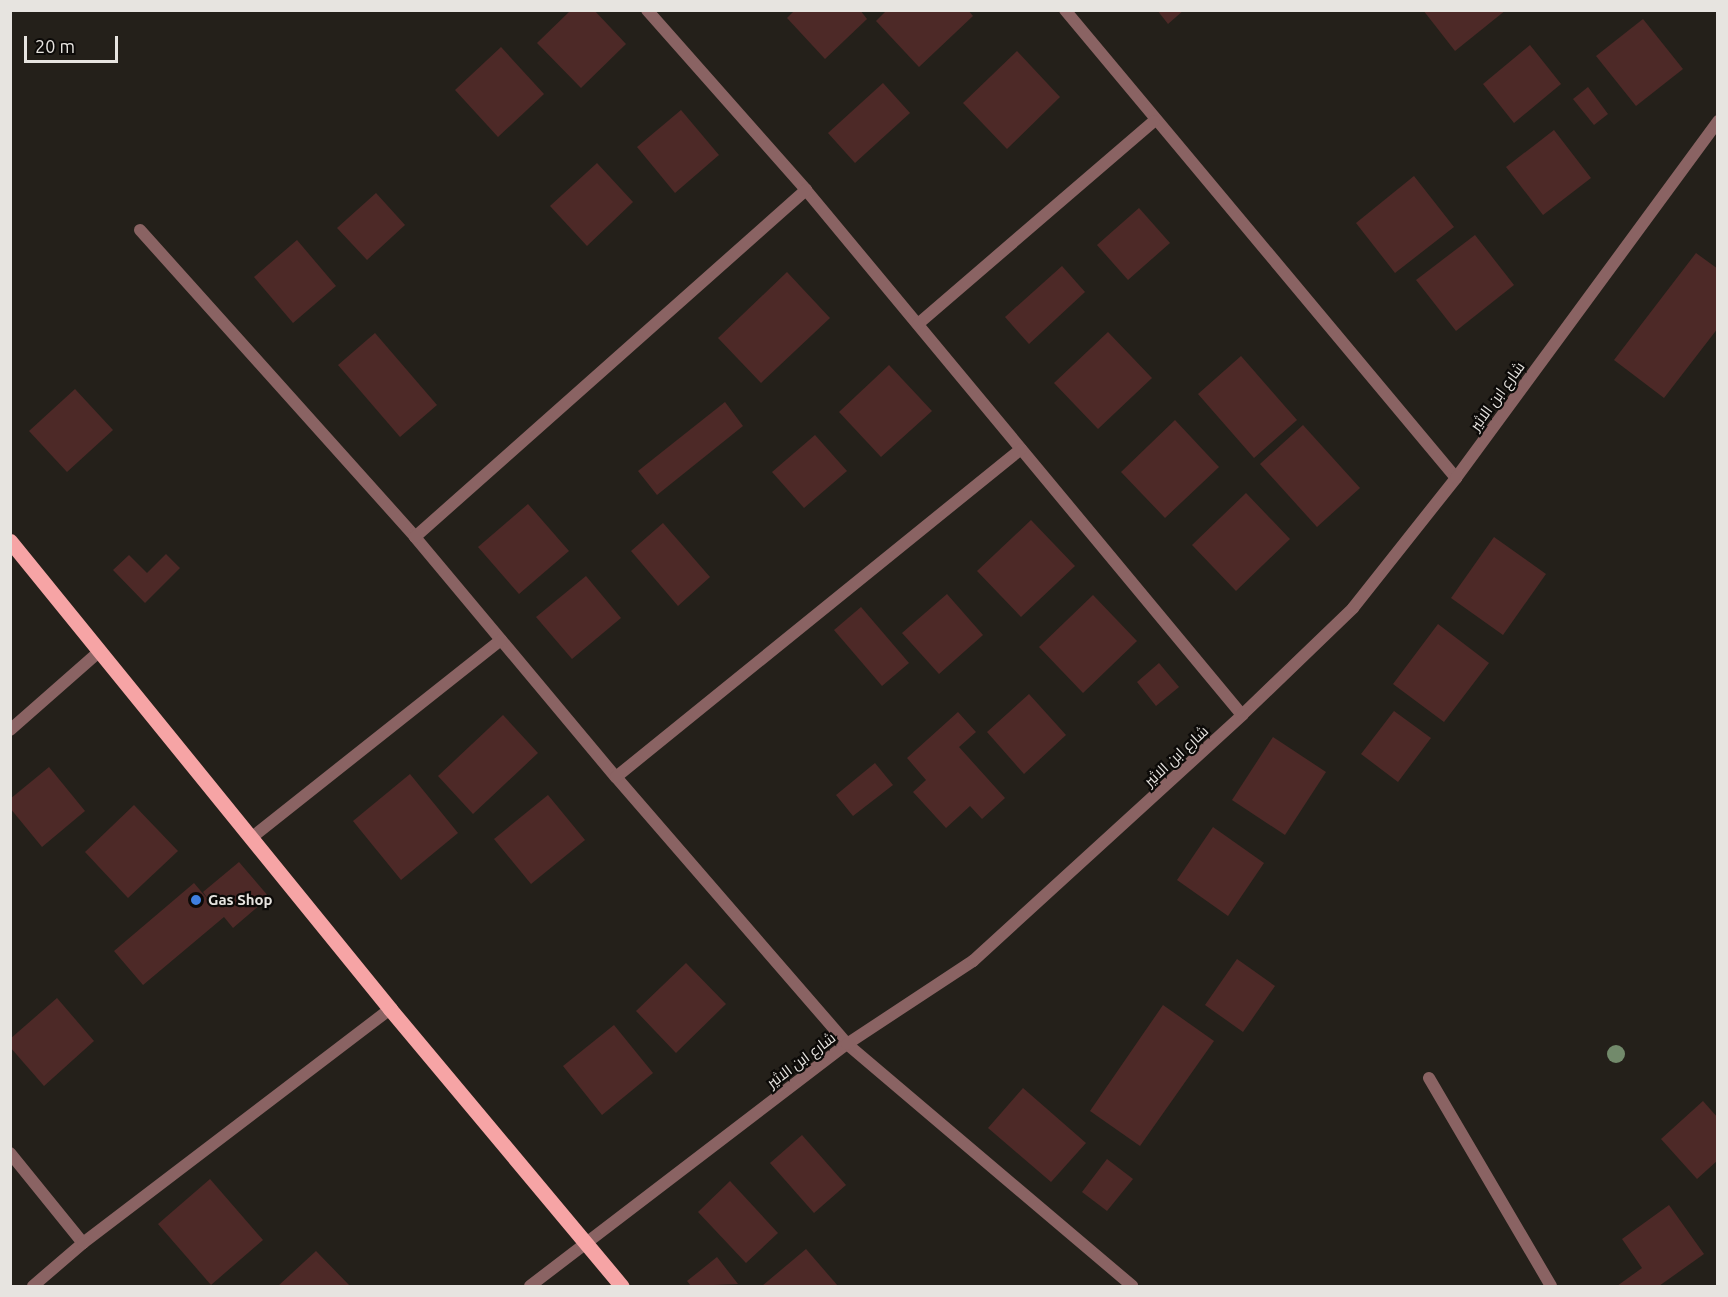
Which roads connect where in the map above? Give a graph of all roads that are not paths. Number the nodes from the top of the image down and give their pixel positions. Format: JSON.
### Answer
{"nodes":[{"id":1,"x":647,"y":10,"type":"edge"},
{"id":2,"x":1065,"y":10,"type":"edge"},
{"id":3,"x":1154,"y":121,"type":"junction"},
{"id":4,"x":1718,"y":121,"type":"edge"},
{"id":5,"x":806,"y":190,"type":"junction"},
{"id":6,"x":140,"y":230,"type":"dead end"},
{"id":7,"x":918,"y":324,"type":"junction"},
{"id":8,"x":1022,"y":449,"type":"junction"},
{"id":9,"x":1456,"y":478,"type":"junction"},
{"id":10,"x":415,"y":537,"type":"junction"},
{"id":11,"x":10,"y":541,"type":"edge"},
{"id":12,"x":501,"y":640,"type":"junction"},
{"id":13,"x":100,"y":651,"type":"junction"},
{"id":14,"x":1242,"y":715,"type":"junction"},
{"id":15,"x":10,"y":730,"type":"edge"},
{"id":16,"x":616,"y":777,"type":"junction"},
{"id":17,"x":251,"y":838,"type":"junction"},
{"id":18,"x":390,"y":1009,"type":"junction"},
{"id":19,"x":847,"y":1044,"type":"junction"},
{"id":20,"x":1429,"y":1078,"type":"dead end"},
{"id":21,"x":10,"y":1153,"type":"edge"},
{"id":22,"x":586,"y":1241,"type":"junction"},
{"id":23,"x":83,"y":1243,"type":"junction"},
{"id":24,"x":33,"y":1287,"type":"edge"},
{"id":25,"x":530,"y":1287,"type":"edge"},
{"id":26,"x":622,"y":1287,"type":"edge"},
{"id":27,"x":1132,"y":1287,"type":"edge"},
{"id":28,"x":1551,"y":1287,"type":"edge"}],
"edges":[{"from":1,"to":5,"type":"street"},
{"from":2,"to":3,"type":"street"},
{"from":3,"to":7,"type":"street"},
{"from":3,"to":9,"type":"street"},
{"from":4,"to":9,"type":"street","name":"شارع ابن الاثير"},
{"from":5,"to":7,"type":"street"},
{"from":5,"to":10,"type":"street"},
{"from":6,"to":10,"type":"street"},
{"from":7,"to":8,"type":"street"},
{"from":8,"to":14,"type":"street"},
{"from":8,"to":16,"type":"street"},
{"from":9,"to":14,"type":"street","name":"شارع ابن الاثير"},
{"from":10,"to":12,"type":"street"},
{"from":11,"to":13,"type":"main road"},
{"from":12,"to":16,"type":"street"},
{"from":12,"to":17,"type":"street"},
{"from":13,"to":15,"type":"street"},
{"from":13,"to":17,"type":"main road"},
{"from":14,"to":19,"type":"street","name":"شارع ابن الاثير"},
{"from":16,"to":19,"type":"street"},
{"from":17,"to":18,"type":"main road"},
{"from":18,"to":22,"type":"main road"},
{"from":18,"to":23,"type":"street"},
{"from":19,"to":22,"type":"street","name":"شارع ابن الاثير"},
{"from":19,"to":27,"type":"street"},
{"from":20,"to":28,"type":"street"},
{"from":21,"to":23,"type":"street"},
{"from":22,"to":25,"type":"street","name":"شارع ابن الاثير"},
{"from":22,"to":26,"type":"main road"},
{"from":23,"to":24,"type":"street"}]}
